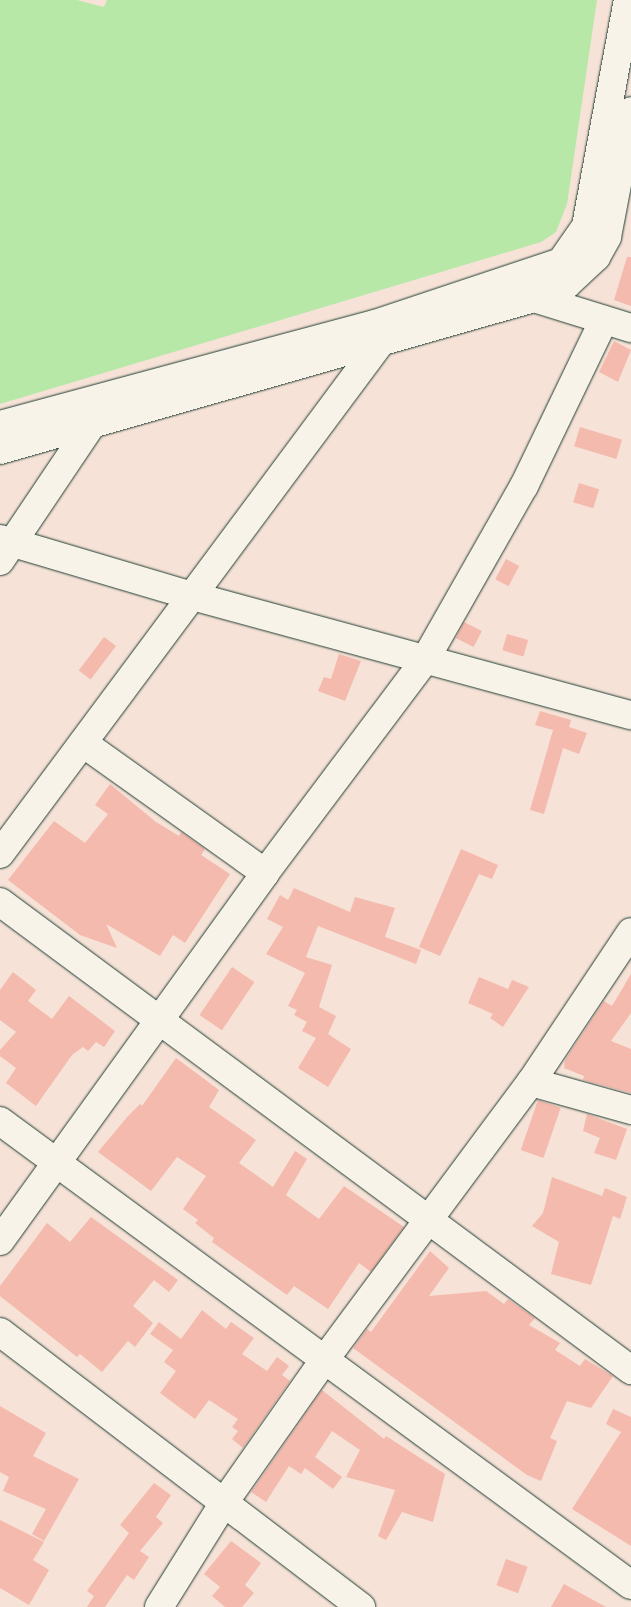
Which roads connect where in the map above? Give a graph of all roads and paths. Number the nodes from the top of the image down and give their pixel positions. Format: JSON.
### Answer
{"nodes":[{"id":1,"x":628,"y":0,"type":"edge"},
{"id":2,"x":631,"y":111,"type":"edge"},
{"id":3,"x":534,"y":298,"type":"junction"},
{"id":4,"x":604,"y":320,"type":"junction"},
{"id":5,"x":631,"y":328,"type":"edge"},
{"id":6,"x":380,"y":342,"type":"junction"},
{"id":7,"x":92,"y":424,"type":"junction"},
{"id":8,"x":0,"y":425,"type":"edge"},
{"id":9,"x":0,"y":450,"type":"edge"},
{"id":10,"x":4,"y":548,"type":"edge"},
{"id":11,"x":192,"y":596,"type":"junction"},
{"id":12,"x":425,"y":660,"type":"junction"},
{"id":13,"x":631,"y":714,"type":"edge"},
{"id":14,"x":83,"y":743,"type":"junction"},
{"id":15,"x":0,"y":854,"type":"edge"},
{"id":16,"x":264,"y":873,"type":"junction"},
{"id":17,"x":0,"y":902,"type":"edge"},
{"id":18,"x":631,"y":932,"type":"edge"},
{"id":19,"x":160,"y":1018,"type":"junction"},
{"id":20,"x":532,"y":1082,"type":"junction"},
{"id":21,"x":631,"y":1110,"type":"edge"},
{"id":22,"x":0,"y":1121,"type":"edge"},
{"id":23,"x":59,"y":1163,"type":"junction"},
{"id":24,"x":427,"y":1222,"type":"junction"},
{"id":25,"x":0,"y":1240,"type":"edge"},
{"id":26,"x":0,"y":1332,"type":"edge"},
{"id":27,"x":325,"y":1359,"type":"junction"},
{"id":28,"x":631,"y":1370,"type":"edge"},
{"id":29,"x":223,"y":1504,"type":"junction"},
{"id":30,"x":631,"y":1585,"type":"edge"},
{"id":31,"x":159,"y":1607,"type":"edge"},
{"id":32,"x":361,"y":1607,"type":"edge"}],
"edges":[{"from":1,"to":8,"type":"street"},
{"from":2,"to":3,"type":"street"},
{"from":3,"to":4,"type":"street"},
{"from":3,"to":6,"type":"street"},
{"from":4,"to":5,"type":"street"},
{"from":4,"to":12,"type":"street"},
{"from":6,"to":7,"type":"street"},
{"from":6,"to":11,"type":"street"},
{"from":7,"to":9,"type":"street"},
{"from":7,"to":10,"type":"street"},
{"from":10,"to":11,"type":"street"},
{"from":11,"to":12,"type":"street"},
{"from":11,"to":14,"type":"street"},
{"from":12,"to":13,"type":"street"},
{"from":12,"to":16,"type":"street"},
{"from":14,"to":15,"type":"street"},
{"from":14,"to":16,"type":"street"},
{"from":16,"to":19,"type":"street"},
{"from":17,"to":19,"type":"street"},
{"from":18,"to":20,"type":"street"},
{"from":19,"to":23,"type":"street"},
{"from":19,"to":24,"type":"street"},
{"from":20,"to":21,"type":"street"},
{"from":20,"to":24,"type":"street"},
{"from":22,"to":23,"type":"street"},
{"from":23,"to":25,"type":"street"},
{"from":23,"to":27,"type":"street"},
{"from":24,"to":27,"type":"street"},
{"from":24,"to":28,"type":"street"},
{"from":26,"to":29,"type":"street"},
{"from":27,"to":29,"type":"street"},
{"from":27,"to":30,"type":"street"},
{"from":29,"to":31,"type":"street"},
{"from":29,"to":32,"type":"street"}]}
